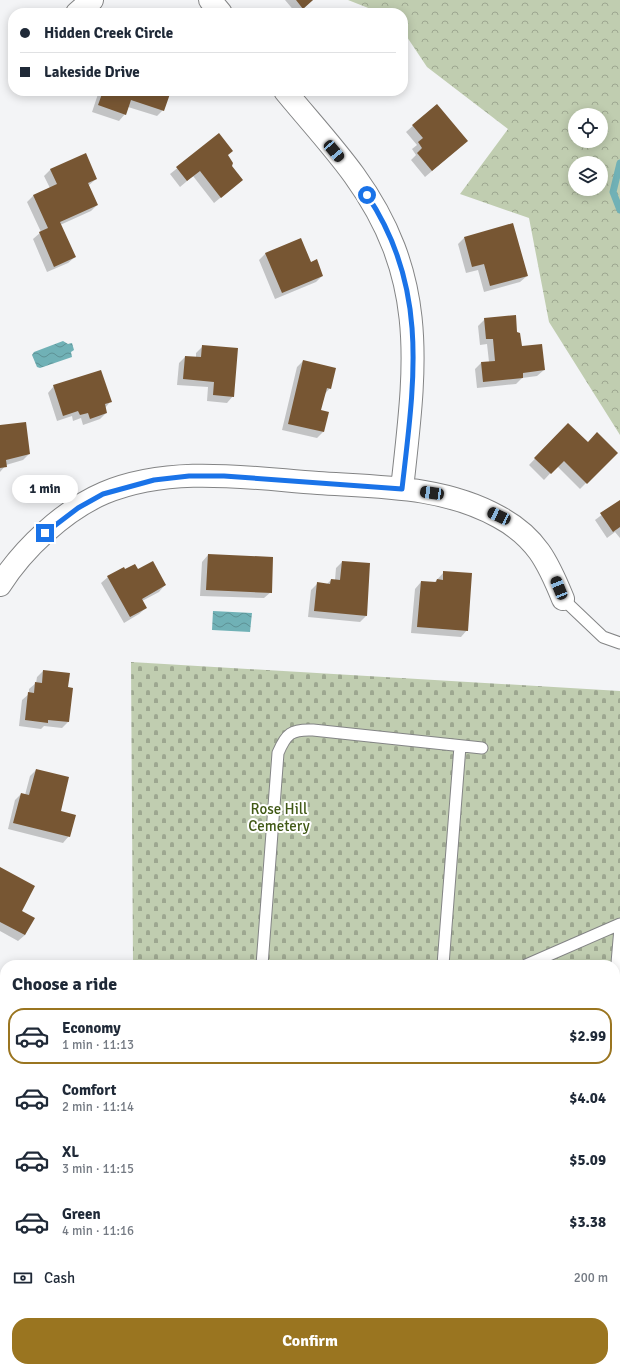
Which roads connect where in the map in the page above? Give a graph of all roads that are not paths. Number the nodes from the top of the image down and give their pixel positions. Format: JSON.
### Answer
{"nodes":[{"id":1,"x":92,"y":0,"type":"edge"},
{"id":2,"x":210,"y":0,"type":"edge"},
{"id":3,"x":83,"y":8,"type":"edge"},
{"id":4,"x":217,"y":8,"type":"edge"},
{"id":5,"x":289,"y":96,"type":"edge"},
{"id":6,"x":402,"y":489,"type":"junction"},
{"id":7,"x":2,"y":576,"type":"edge"},
{"id":8,"x":564,"y":599,"type":"joint"},
{"id":9,"x":620,"y":643,"type":"edge"},
{"id":10,"x":460,"y":746,"type":"junction"},
{"id":11,"x":482,"y":748,"type":"dead end"},
{"id":12,"x":620,"y":924,"type":"edge"},
{"id":13,"x":620,"y":928,"type":"edge"},
{"id":14,"x":262,"y":960,"type":"edge"},
{"id":15,"x":443,"y":960,"type":"edge"},
{"id":16,"x":537,"y":960,"type":"edge"},
{"id":17,"x":617,"y":960,"type":"edge"}],
"edges":[{"from":1,"to":3,"type":"street"},
{"from":2,"to":4,"type":"street"},
{"from":5,"to":6,"type":"street"},
{"from":6,"to":7,"type":"street"},
{"from":6,"to":8,"type":"street"},
{"from":8,"to":9,"type":"lane"},
{"from":10,"to":11,"type":"lane"},
{"from":10,"to":14,"type":"lane"},
{"from":10,"to":15,"type":"lane"},
{"from":12,"to":16,"type":"lane"},
{"from":13,"to":17,"type":"lane"}]}
